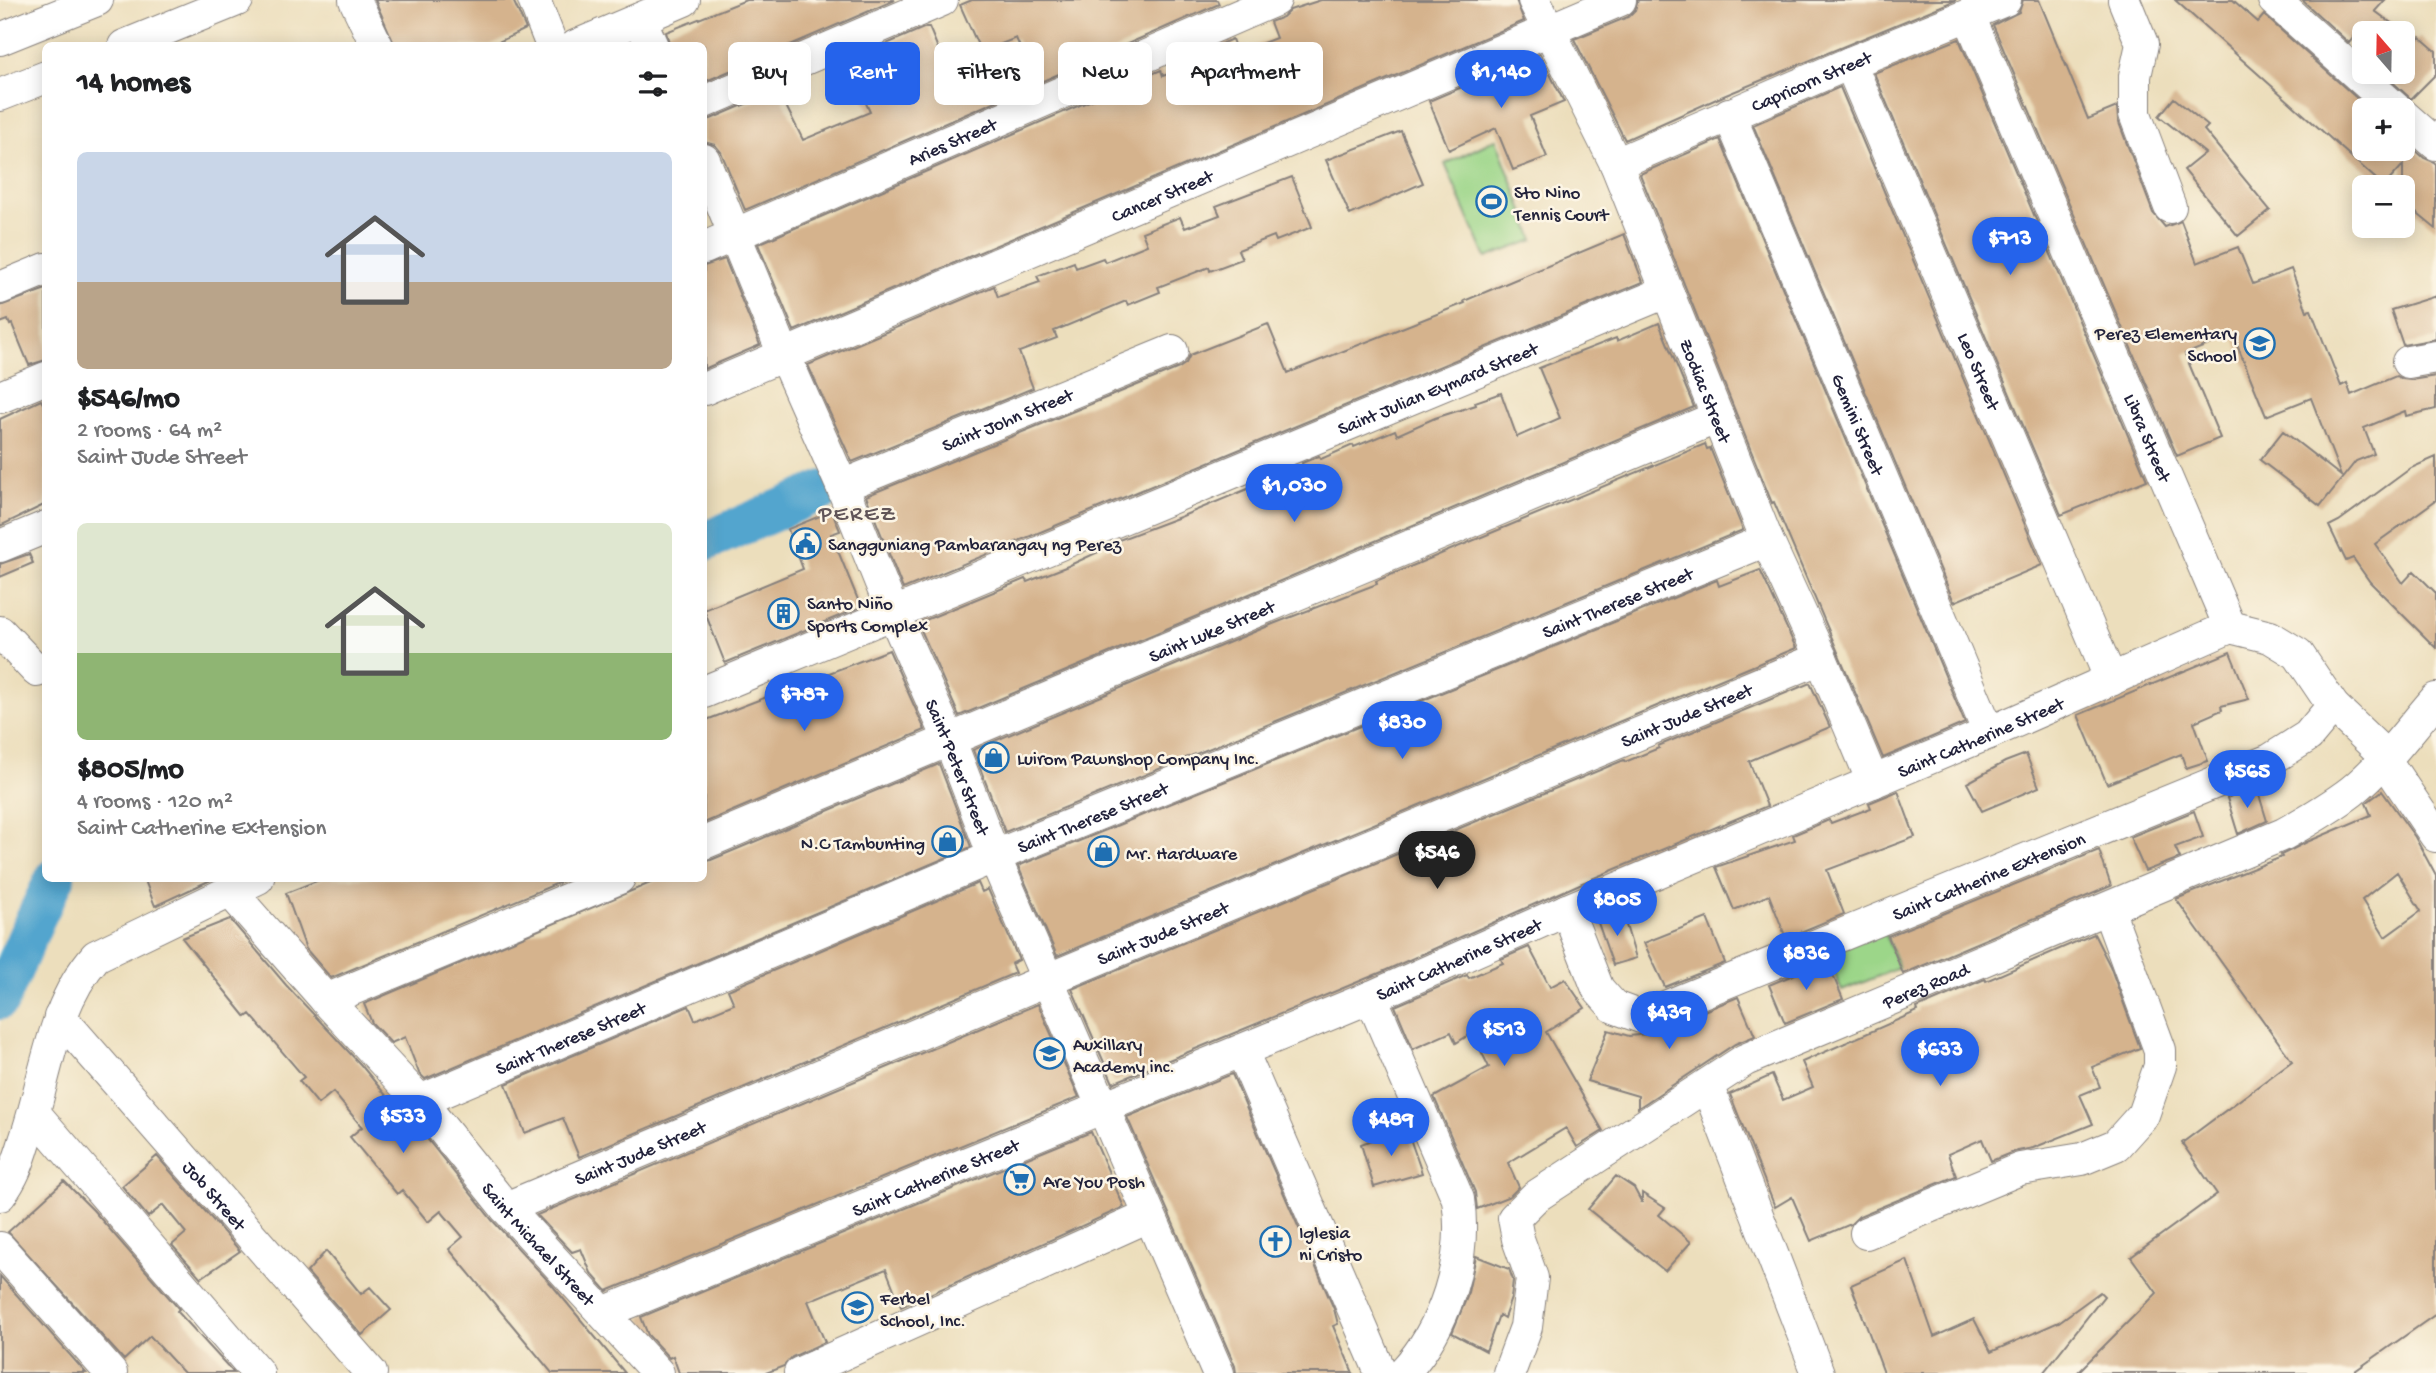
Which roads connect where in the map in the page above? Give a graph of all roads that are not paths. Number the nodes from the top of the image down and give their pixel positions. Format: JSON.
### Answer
{"nodes":[{"id":1,"x":97,"y":0,"type":"edge"},
{"id":2,"x":237,"y":0,"type":"edge"},
{"id":3,"x":355,"y":0,"type":"edge"},
{"id":4,"x":534,"y":0,"type":"edge"},
{"id":5,"x":684,"y":0,"type":"edge"},
{"id":6,"x":942,"y":0,"type":"edge"},
{"id":7,"x":1275,"y":0,"type":"edge"},
{"id":8,"x":1534,"y":0,"type":"edge"},
{"id":9,"x":1620,"y":0,"type":"edge"},
{"id":10,"x":2005,"y":0,"type":"edge"},
{"id":11,"x":2124,"y":0,"type":"edge"},
{"id":12,"x":2274,"y":0,"type":"edge"},
{"id":13,"x":1969,"y":16,"type":"junction"},
{"id":14,"x":1548,"y":30,"type":"junction"},
{"id":15,"x":646,"y":32,"type":"edge"},
{"id":16,"x":0,"y":39,"type":"edge"},
{"id":17,"x":134,"y":42,"type":"edge"},
{"id":18,"x":375,"y":42,"type":"edge"},
{"id":19,"x":550,"y":42,"type":"edge"},
{"id":20,"x":596,"y":42,"type":"edge"},
{"id":21,"x":1850,"y":62,"type":"junction"},
{"id":22,"x":42,"y":79,"type":"edge"},
{"id":23,"x":0,"y":95,"type":"edge"},
{"id":24,"x":2384,"y":98,"type":"edge"},
{"id":25,"x":707,"y":101,"type":"edge"},
{"id":26,"x":1729,"y":114,"type":"junction"},
{"id":27,"x":2415,"y":126,"type":"edge"},
{"id":28,"x":2436,"y":144,"type":"edge"},
{"id":29,"x":1616,"y":164,"type":"junction"},
{"id":30,"x":707,"y":168,"type":"edge"},
{"id":31,"x":2170,"y":207,"type":"dead end"},
{"id":32,"x":734,"y":236,"type":"junction"},
{"id":33,"x":707,"y":247,"type":"edge"},
{"id":34,"x":42,"y":271,"type":"edge"},
{"id":35,"x":0,"y":288,"type":"edge"},
{"id":36,"x":1666,"y":292,"type":"junction"},
{"id":37,"x":1172,"y":351,"type":"dead end"},
{"id":38,"x":784,"y":355,"type":"junction"},
{"id":39,"x":42,"y":380,"type":"edge"},
{"id":40,"x":707,"y":388,"type":"edge"},
{"id":41,"x":0,"y":397,"type":"edge"},
{"id":42,"x":1718,"y":417,"type":"junction"},
{"id":43,"x":842,"y":486,"type":"junction"},
{"id":44,"x":42,"y":529,"type":"edge"},
{"id":45,"x":1767,"y":540,"type":"junction"},
{"id":46,"x":0,"y":546,"type":"edge"},
{"id":47,"x":893,"y":613,"type":"junction"},
{"id":48,"x":2230,"y":627,"type":"junction"},
{"id":49,"x":0,"y":632,"type":"edge"},
{"id":50,"x":1821,"y":658,"type":"junction"},
{"id":51,"x":42,"y":669,"type":"edge"},
{"id":52,"x":2111,"y":680,"type":"junction"},
{"id":53,"x":707,"y":691,"type":"edge"},
{"id":54,"x":2436,"y":699,"type":"edge"},
{"id":55,"x":2333,"y":706,"type":"junction"},
{"id":56,"x":1989,"y":733,"type":"junction"},
{"id":57,"x":950,"y":741,"type":"junction"},
{"id":58,"x":2385,"y":759,"type":"junction"},
{"id":59,"x":1873,"y":782,"type":"junction"},
{"id":60,"x":2436,"y":836,"type":"edge"},
{"id":61,"x":707,"y":843,"type":"edge"},
{"id":62,"x":995,"y":856,"type":"junction"},
{"id":63,"x":609,"y":882,"type":"edge"},
{"id":64,"x":244,"y":885,"type":"edge"},
{"id":65,"x":2108,"y":909,"type":"junction"},
{"id":66,"x":1567,"y":910,"type":"junction"},
{"id":67,"x":1049,"y":979,"type":"junction"},
{"id":68,"x":1371,"y":996,"type":"junction"},
{"id":69,"x":326,"y":1000,"type":"junction"},
{"id":70,"x":60,"y":1017,"type":"junction"},
{"id":71,"x":1242,"y":1051,"type":"junction"},
{"id":72,"x":1707,"y":1085,"type":"junction"},
{"id":73,"x":420,"y":1101,"type":"junction"},
{"id":74,"x":1101,"y":1106,"type":"junction"},
{"id":75,"x":35,"y":1114,"type":"junction"},
{"id":76,"x":0,"y":1195,"type":"edge"},
{"id":77,"x":506,"y":1208,"type":"junction"},
{"id":78,"x":1149,"y":1216,"type":"junction"},
{"id":79,"x":1866,"y":1233,"type":"dead end"},
{"id":80,"x":0,"y":1248,"type":"edge"},
{"id":81,"x":603,"y":1313,"type":"junction"},
{"id":82,"x":853,"y":1364,"type":"edge"},
{"id":83,"x":111,"y":1373,"type":"edge"},
{"id":84,"x":258,"y":1373,"type":"edge"},
{"id":85,"x":371,"y":1373,"type":"edge"},
{"id":86,"x":659,"y":1373,"type":"edge"},
{"id":87,"x":800,"y":1373,"type":"edge"},
{"id":88,"x":1218,"y":1373,"type":"edge"},
{"id":89,"x":1381,"y":1373,"type":"edge"},
{"id":90,"x":1403,"y":1373,"type":"edge"},
{"id":91,"x":1509,"y":1373,"type":"edge"},
{"id":92,"x":1818,"y":1373,"type":"edge"}],
"edges":[{"from":1,"to":16,"type":"street"},
{"from":2,"to":17,"type":"street"},
{"from":3,"to":18,"type":"street"},
{"from":4,"to":19,"type":"street"},
{"from":5,"to":15,"type":"street"},
{"from":6,"to":25,"type":"street"},
{"from":7,"to":32,"type":"street","name":"Aries Street"},
{"from":8,"to":14,"type":"street","name":"Zodiac Street"},
{"from":9,"to":14,"type":"street","name":"Cancer Street"},
{"from":10,"to":13,"type":"street","name":"Capricorn Street"},
{"from":11,"to":31,"type":"street"},
{"from":12,"to":24,"type":"street"},
{"from":13,"to":21,"type":"street","name":"Capricorn Street"},
{"from":13,"to":48,"type":"street","name":"Libra Street"},
{"from":14,"to":29,"type":"street","name":"Zodiac Street"},
{"from":14,"to":38,"type":"street","name":"Cancer Street"},
{"from":15,"to":20,"type":"street"},
{"from":21,"to":26,"type":"street","name":"Capricorn Street"},
{"from":21,"to":52,"type":"street","name":"Leo Street"},
{"from":22,"to":23,"type":"street"},
{"from":26,"to":29,"type":"street","name":"Capricorn Street"},
{"from":26,"to":56,"type":"street","name":"Gemini Street"},
{"from":27,"to":28,"type":"street"},
{"from":29,"to":36,"type":"street","name":"Zodiac Street"},
{"from":30,"to":32,"type":"street","name":"Saint Peter Street"},
{"from":32,"to":33,"type":"street","name":"Aries Street"},
{"from":32,"to":38,"type":"street","name":"Saint Peter Street"},
{"from":34,"to":35,"type":"street"},
{"from":36,"to":42,"type":"street","name":"Zodiac Street"},
{"from":36,"to":47,"type":"street","name":"Saint Julian Eymard Street"},
{"from":37,"to":43,"type":"street","name":"Saint John Street"},
{"from":38,"to":40,"type":"street","name":"Cancer Street"},
{"from":38,"to":43,"type":"street","name":"Saint Peter Street"},
{"from":39,"to":41,"type":"street"},
{"from":42,"to":45,"type":"street","name":"Zodiac Street"},
{"from":42,"to":57,"type":"street","name":"Saint Luke Street"},
{"from":43,"to":47,"type":"street","name":"Saint Peter Street"},
{"from":44,"to":46,"type":"street"},
{"from":45,"to":50,"type":"street","name":"Zodiac Street"},
{"from":45,"to":62,"type":"street","name":"Saint Therese Street"},
{"from":47,"to":53,"type":"street","name":"Saint Julian Eymard Street"},
{"from":47,"to":57,"type":"street","name":"Saint Peter Street"},
{"from":48,"to":52,"type":"street","name":"Saint Catherine Street"},
{"from":48,"to":55,"type":"street"},
{"from":49,"to":51,"type":"street"},
{"from":50,"to":59,"type":"street","name":"Zodiac Street"},
{"from":50,"to":67,"type":"street","name":"Saint Jude Street"},
{"from":52,"to":56,"type":"street","name":"Saint Catherine Street"},
{"from":54,"to":58,"type":"street","name":"Perez Road"},
{"from":55,"to":58,"type":"street"},
{"from":55,"to":66,"type":"street","name":"Saint Catherine Extension"},
{"from":56,"to":59,"type":"street","name":"Saint Catherine Street"},
{"from":57,"to":61,"type":"street","name":"Saint Luke Street"},
{"from":57,"to":62,"type":"street","name":"Saint Peter Street"},
{"from":58,"to":60,"type":"street"},
{"from":58,"to":65,"type":"street","name":"Perez Road"},
{"from":59,"to":66,"type":"street","name":"Saint Catherine Street"},
{"from":62,"to":67,"type":"street","name":"Saint Peter Street"},
{"from":62,"to":73,"type":"street","name":"Saint Therese Street"},
{"from":63,"to":69,"type":"street"},
{"from":64,"to":69,"type":"street","name":"Saint Michael Street"},
{"from":64,"to":70,"type":"street"},
{"from":65,"to":72,"type":"street","name":"Perez Road"},
{"from":65,"to":79,"type":"street"},
{"from":66,"to":68,"type":"street","name":"Saint Catherine Street"},
{"from":67,"to":74,"type":"street","name":"Saint Peter Street"},
{"from":67,"to":77,"type":"street","name":"Saint Jude Street"},
{"from":68,"to":71,"type":"street","name":"Saint Catherine Street"},
{"from":68,"to":90,"type":"street"},
{"from":69,"to":73,"type":"street","name":"Saint Michael Street"},
{"from":70,"to":75,"type":"street"},
{"from":70,"to":85,"type":"street","name":"Job Street"},
{"from":71,"to":74,"type":"street","name":"Saint Catherine Street"},
{"from":71,"to":89,"type":"street"},
{"from":72,"to":91,"type":"street","name":"Perez Road"},
{"from":72,"to":92,"type":"street"},
{"from":73,"to":77,"type":"street","name":"Saint Michael Street"},
{"from":74,"to":78,"type":"street","name":"Saint Peter Street"},
{"from":74,"to":81,"type":"street","name":"Saint Catherine Street"},
{"from":75,"to":76,"type":"street"},
{"from":75,"to":84,"type":"street"},
{"from":77,"to":81,"type":"street","name":"Saint Michael Street"},
{"from":78,"to":82,"type":"street"},
{"from":78,"to":88,"type":"street","name":"Saint Peter Street"},
{"from":80,"to":83,"type":"street"},
{"from":81,"to":86,"type":"street","name":"Saint Michael Street"},
{"from":82,"to":87,"type":"street"}]}
